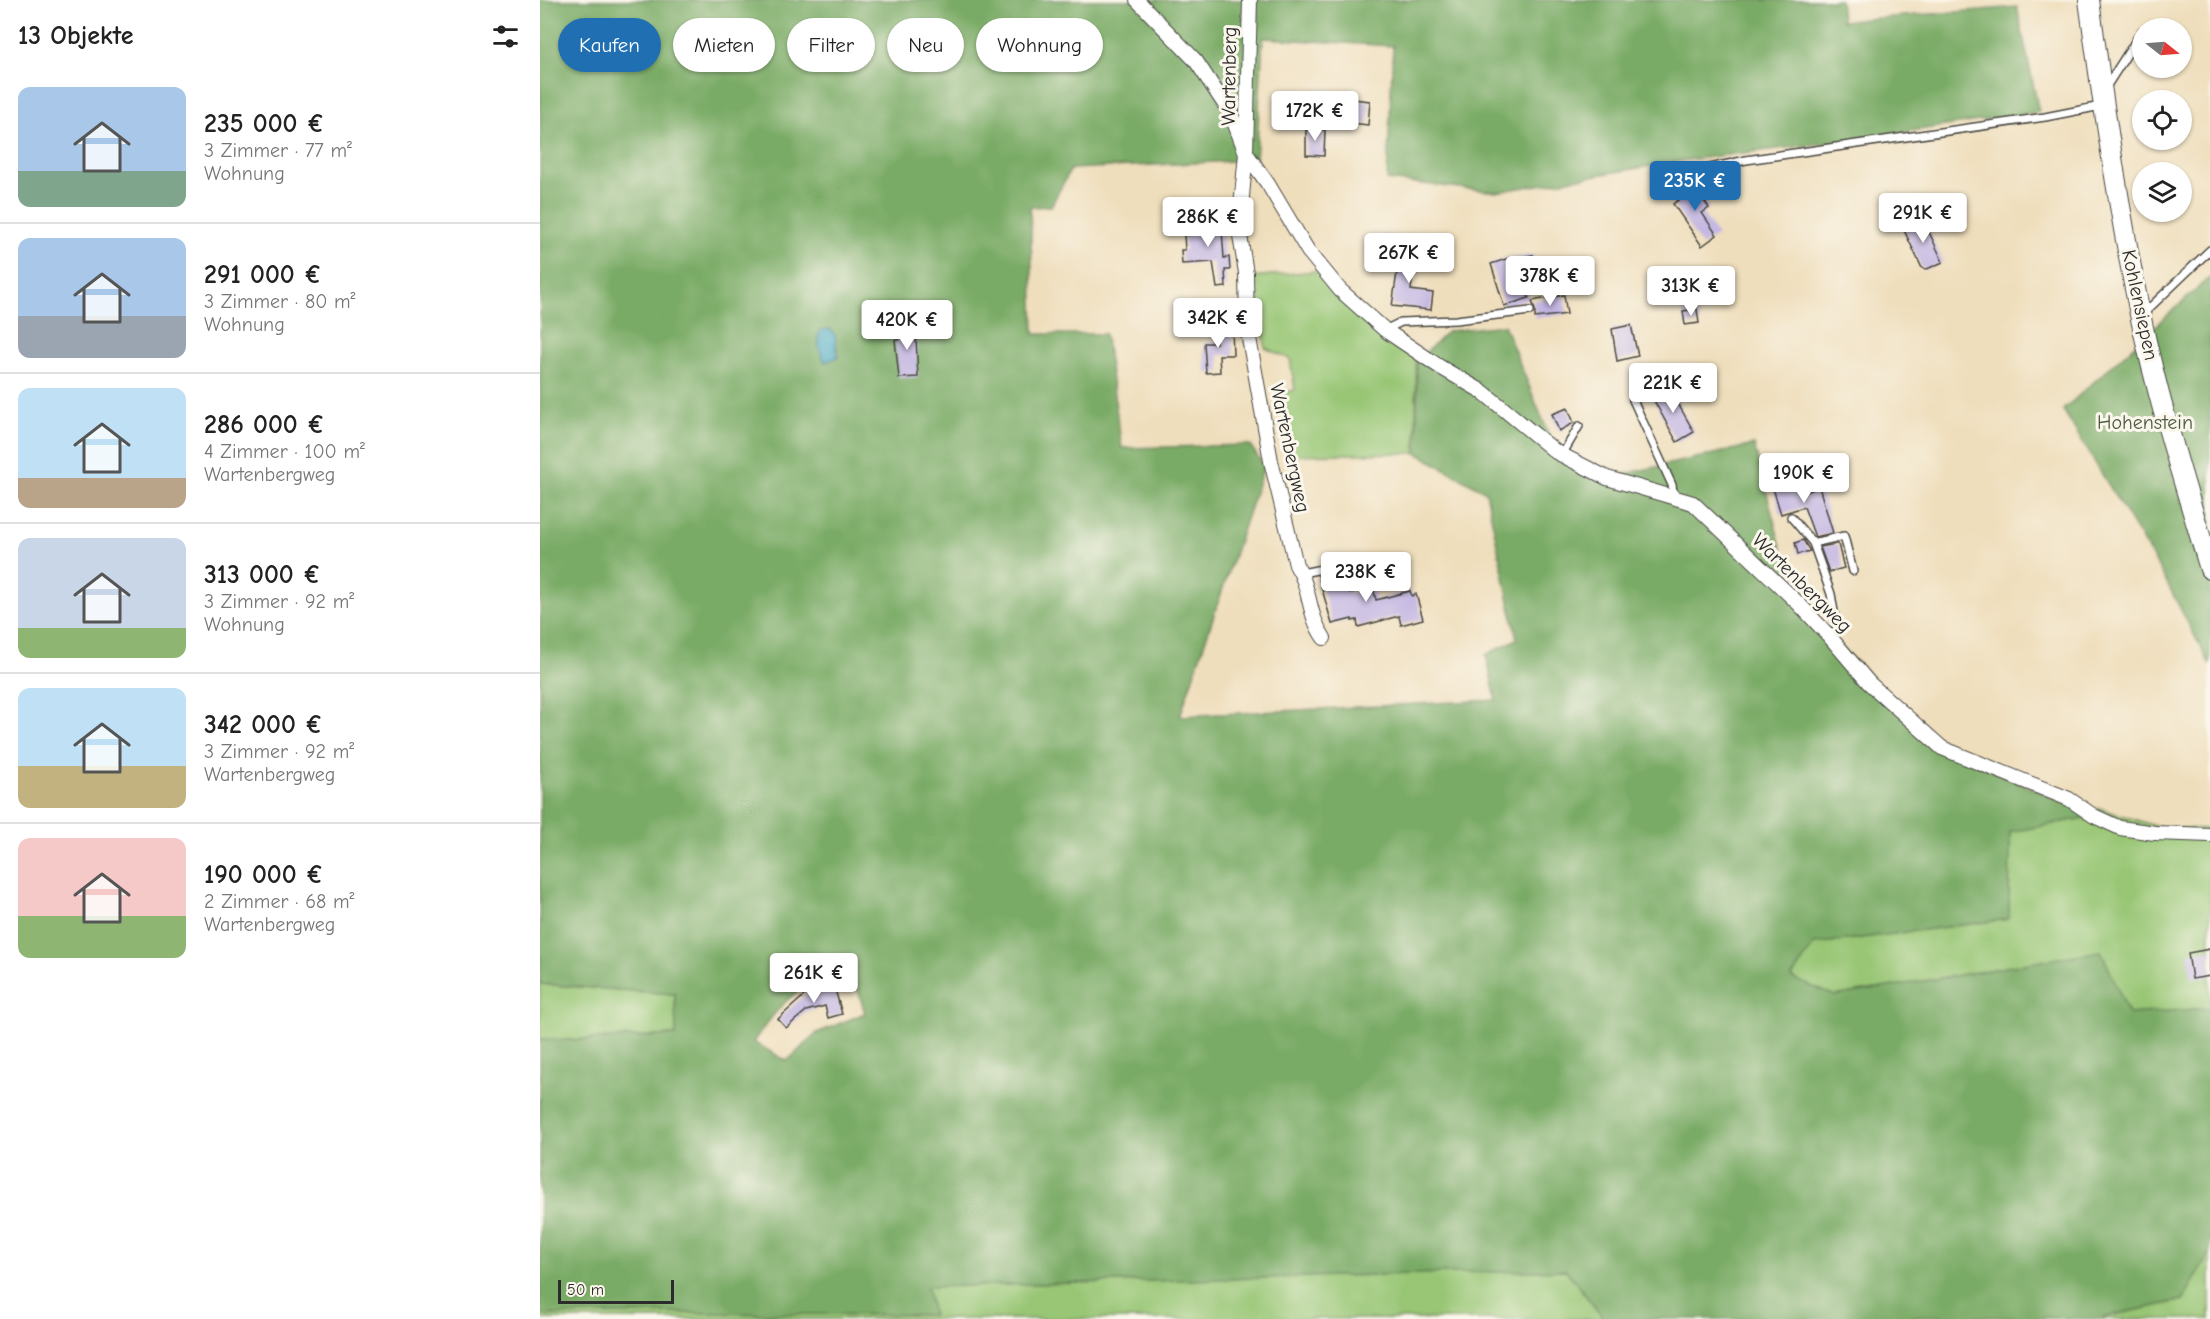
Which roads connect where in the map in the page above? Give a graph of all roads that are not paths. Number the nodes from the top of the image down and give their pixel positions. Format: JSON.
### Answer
{"nodes":[{"id":1,"x":1137,"y":0,"type":"edge"},
{"id":2,"x":1250,"y":0,"type":"edge"},
{"id":3,"x":2089,"y":0,"type":"edge"},
{"id":4,"x":2132,"y":48,"type":"edge"},
{"id":5,"x":2103,"y":99,"type":"junction"},
{"id":6,"x":1246,"y":153,"type":"junction"},
{"id":7,"x":1697,"y":171,"type":"dead end"},
{"id":8,"x":2210,"y":250,"type":"edge"},
{"id":9,"x":1530,"y":311,"type":"dead end"},
{"id":10,"x":2140,"y":316,"type":"junction"},
{"id":11,"x":1385,"y":330,"type":"junction"},
{"id":12,"x":1644,"y":377,"type":"dead end"},
{"id":13,"x":1579,"y":426,"type":"dead end"},
{"id":14,"x":1562,"y":455,"type":"junction"},
{"id":15,"x":1674,"y":497,"type":"junction"},
{"id":16,"x":1791,"y":517,"type":"dead end"},
{"id":17,"x":1813,"y":543,"type":"junction"},
{"id":18,"x":2210,"y":569,"type":"edge"},
{"id":19,"x":1853,"y":571,"type":"dead end"},
{"id":20,"x":1302,"y":573,"type":"junction"},
{"id":21,"x":1366,"y":579,"type":"dead end"},
{"id":22,"x":1830,"y":637,"type":"junction"},
{"id":23,"x":1324,"y":638,"type":"dead end"},
{"id":24,"x":2210,"y":835,"type":"edge"}],
"edges":[{"from":1,"to":6,"type":"street","name":"Wartenbergweg"},
{"from":2,"to":6,"type":"street","name":"Wartenberg"},
{"from":3,"to":5,"type":"street","name":"Kohlensiepen"},
{"from":4,"to":5,"type":"lane"},
{"from":5,"to":7,"type":"lane"},
{"from":5,"to":10,"type":"street","name":"Kohlensiepen"},
{"from":6,"to":11,"type":"street","name":"Wartenbergweg"},
{"from":6,"to":20,"type":"street","name":"Wartenbergweg"},
{"from":8,"to":10,"type":"lane"},
{"from":9,"to":11,"type":"lane"},
{"from":10,"to":18,"type":"street","name":"Kohlensiepen"},
{"from":11,"to":14,"type":"street","name":"Wartenbergweg"},
{"from":12,"to":15,"type":"lane"},
{"from":13,"to":14,"type":"lane"},
{"from":14,"to":15,"type":"street","name":"Wartenbergweg"},
{"from":15,"to":22,"type":"street","name":"Wartenbergweg"},
{"from":16,"to":17,"type":"lane"},
{"from":17,"to":19,"type":"lane"},
{"from":17,"to":22,"type":"lane"},
{"from":20,"to":21,"type":"lane"},
{"from":20,"to":23,"type":"street","name":"Wartenbergweg"},
{"from":22,"to":24,"type":"street","name":"Wartenbergweg"}]}
